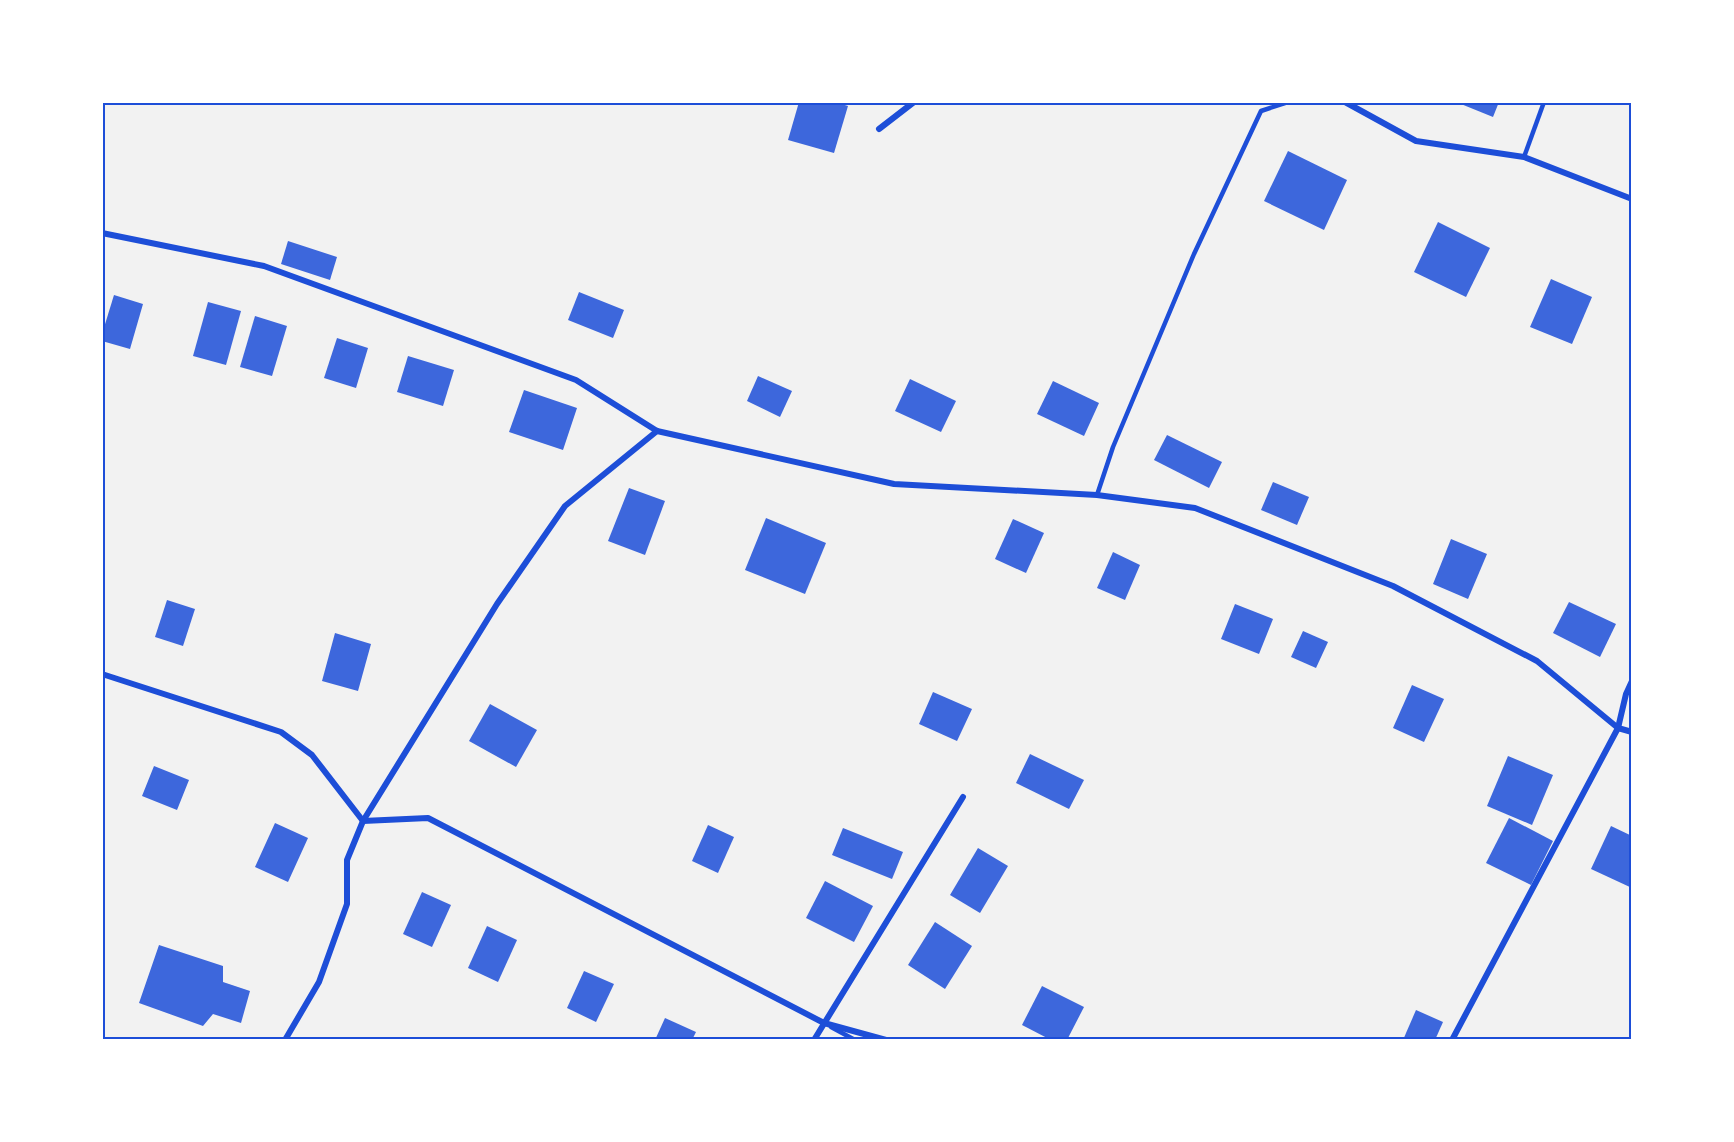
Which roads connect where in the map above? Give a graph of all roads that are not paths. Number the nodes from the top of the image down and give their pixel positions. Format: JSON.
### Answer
{"nodes":[{"id":1,"x":914,"y":102,"type":"edge"},
{"id":2,"x":1288,"y":102,"type":"edge"},
{"id":3,"x":1345,"y":102,"type":"edge"},
{"id":4,"x":1544,"y":102,"type":"edge"},
{"id":5,"x":879,"y":129,"type":"dead end"},
{"id":6,"x":1524,"y":157,"type":"junction"},
{"id":7,"x":1632,"y":199,"type":"edge"},
{"id":8,"x":102,"y":233,"type":"edge"},
{"id":9,"x":657,"y":431,"type":"junction"},
{"id":10,"x":1097,"y":495,"type":"junction"},
{"id":11,"x":102,"y":674,"type":"edge"},
{"id":12,"x":1632,"y":681,"type":"edge"},
{"id":13,"x":1618,"y":728,"type":"junction"},
{"id":14,"x":1632,"y":732,"type":"edge"},
{"id":15,"x":963,"y":797,"type":"dead end"},
{"id":16,"x":363,"y":821,"type":"junction"},
{"id":17,"x":824,"y":1023,"type":"junction"},
{"id":18,"x":285,"y":1040,"type":"edge"},
{"id":19,"x":814,"y":1040,"type":"edge"},
{"id":20,"x":855,"y":1040,"type":"edge"},
{"id":21,"x":886,"y":1040,"type":"edge"},
{"id":22,"x":1452,"y":1040,"type":"edge"}],
"edges":[{"from":1,"to":5,"type":"street"},
{"from":2,"to":10,"type":"lane"},
{"from":3,"to":6,"type":"street"},
{"from":4,"to":6,"type":"lane"},
{"from":6,"to":7,"type":"street"},
{"from":8,"to":9,"type":"street"},
{"from":9,"to":10,"type":"street"},
{"from":9,"to":16,"type":"street"},
{"from":10,"to":13,"type":"street"},
{"from":11,"to":16,"type":"street"},
{"from":12,"to":13,"type":"street"},
{"from":13,"to":14,"type":"street"},
{"from":13,"to":22,"type":"street"},
{"from":15,"to":17,"type":"street"},
{"from":16,"to":17,"type":"street"},
{"from":16,"to":18,"type":"street"},
{"from":17,"to":19,"type":"street"},
{"from":17,"to":20,"type":"lane"},
{"from":17,"to":21,"type":"street"}]}
